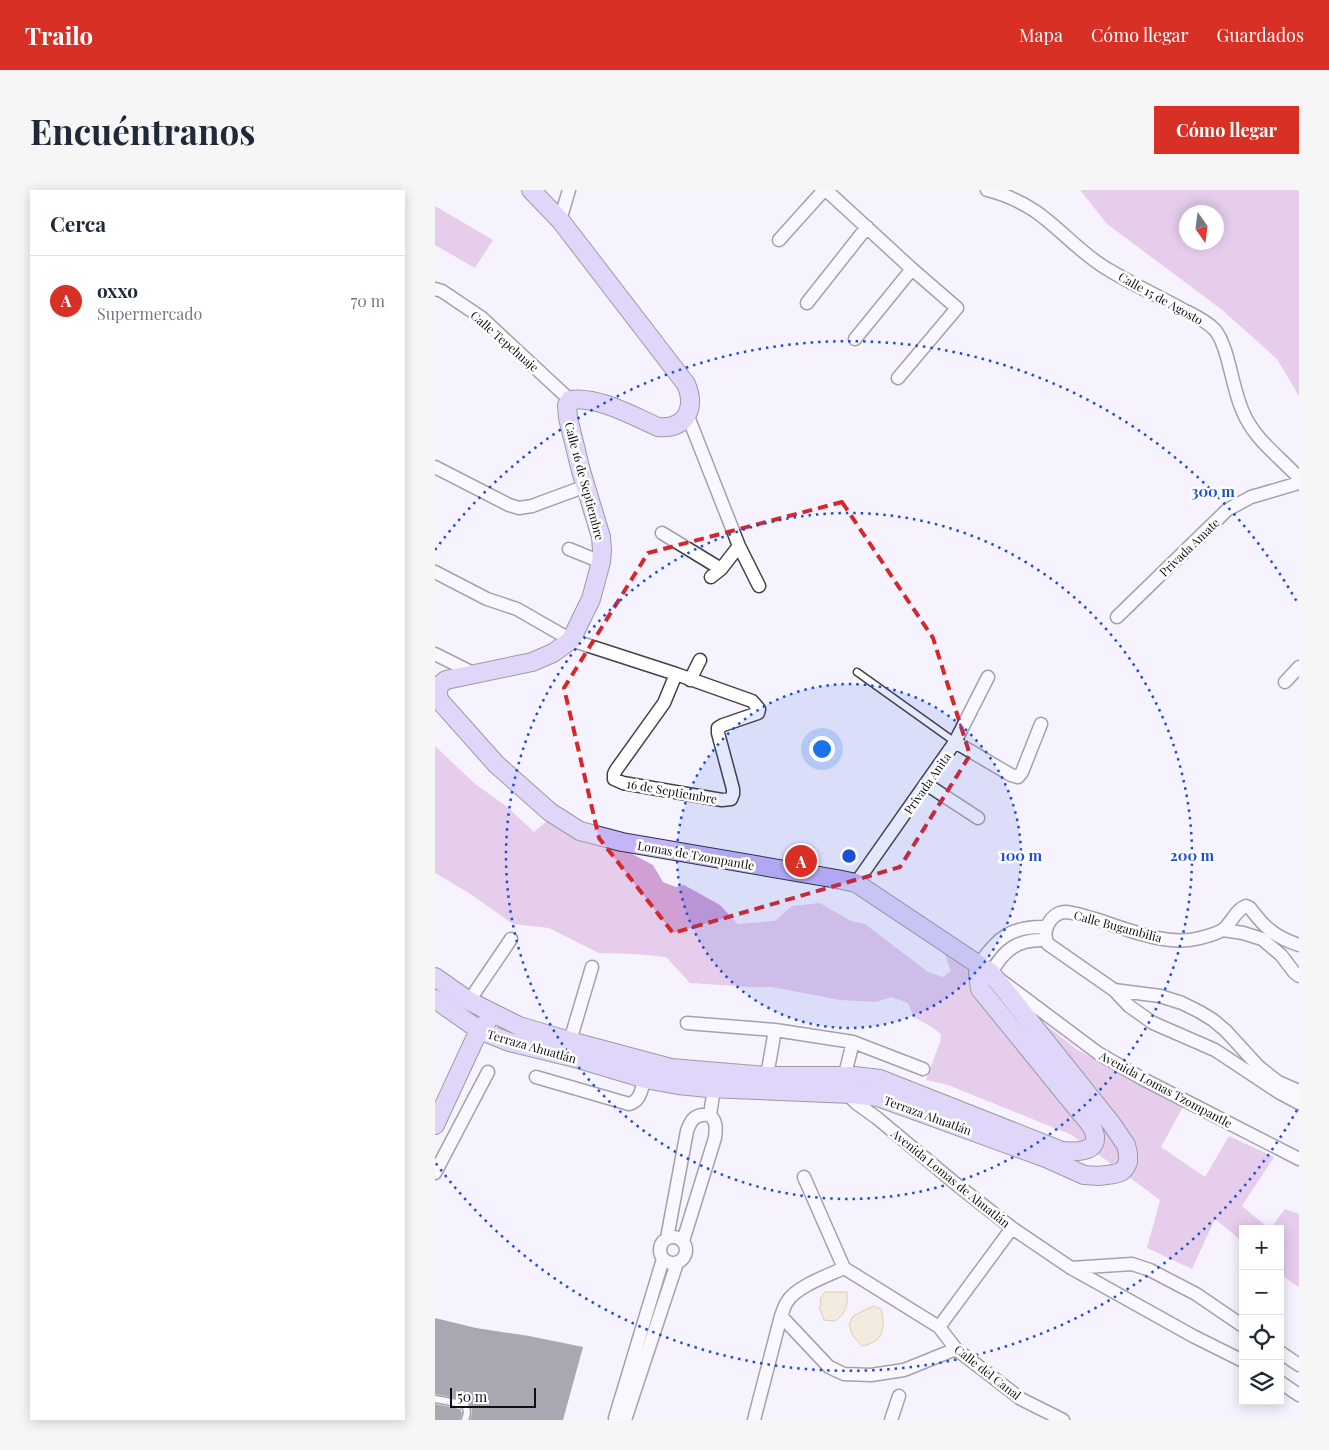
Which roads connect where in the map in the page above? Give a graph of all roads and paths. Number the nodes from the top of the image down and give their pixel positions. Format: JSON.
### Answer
{"nodes":[{"id":1,"x":531,"y":190,"type":"edge"},
{"id":2,"x":569,"y":190,"type":"edge"},
{"id":3,"x":825,"y":190,"type":"edge"},
{"id":4,"x":987,"y":190,"type":"edge"},
{"id":5,"x":560,"y":220,"type":"junction"},
{"id":6,"x":867,"y":227,"type":"junction"},
{"id":7,"x":779,"y":240,"type":"dead end"},
{"id":8,"x":911,"y":269,"type":"junction"},
{"id":9,"x":437,"y":294,"type":"edge"},
{"id":10,"x":807,"y":303,"type":"dead end"},
{"id":11,"x":855,"y":339,"type":"dead end"},
{"id":12,"x":898,"y":378,"type":"dead end"},
{"id":13,"x":570,"y":400,"type":"junction"},
{"id":14,"x":687,"y":414,"type":"junction"},
{"id":15,"x":435,"y":467,"type":"edge"},
{"id":16,"x":1299,"y":478,"type":"edge"},
{"id":17,"x":1299,"y":483,"type":"edge"},
{"id":18,"x":586,"y":486,"type":"junction"},
{"id":19,"x":662,"y":533,"type":"dead end"},
{"id":20,"x":739,"y":546,"type":"junction"},
{"id":21,"x":569,"y":549,"type":"dead end"},
{"id":22,"x":601,"y":562,"type":"junction"},
{"id":23,"x":435,"y":572,"type":"edge"},
{"id":24,"x":759,"y":586,"type":"dead end"},
{"id":25,"x":1117,"y":616,"type":"dead end"},
{"id":26,"x":571,"y":640,"type":"junction"},
{"id":27,"x":435,"y":654,"type":"edge"},
{"id":28,"x":700,"y":660,"type":"dead end"},
{"id":29,"x":1299,"y":668,"type":"edge"},
{"id":30,"x":857,"y":672,"type":"dead end"},
{"id":31,"x":475,"y":674,"type":"junction"},
{"id":32,"x":675,"y":674,"type":"junction"},
{"id":33,"x":988,"y":677,"type":"dead end"},
{"id":34,"x":690,"y":680,"type":"junction"},
{"id":35,"x":438,"y":682,"type":"edge"},
{"id":36,"x":1285,"y":682,"type":"dead end"},
{"id":37,"x":1041,"y":724,"type":"dead end"},
{"id":38,"x":955,"y":742,"type":"junction"},
{"id":39,"x":926,"y":784,"type":"junction"},
{"id":40,"x":978,"y":818,"type":"dead end"},
{"id":41,"x":856,"y":883,"type":"junction"},
{"id":42,"x":1223,"y":930,"type":"junction"},
{"id":43,"x":1046,"y":933,"type":"junction"},
{"id":44,"x":1265,"y":934,"type":"junction"},
{"id":45,"x":511,"y":939,"type":"dead end"},
{"id":46,"x":1299,"y":945,"type":"edge"},
{"id":47,"x":592,"y":967,"type":"dead end"},
{"id":48,"x":985,"y":969,"type":"junction"},
{"id":49,"x":1299,"y":976,"type":"edge"},
{"id":50,"x":435,"y":977,"type":"edge"},
{"id":51,"x":1114,"y":990,"type":"junction"},
{"id":52,"x":435,"y":999,"type":"edge"},
{"id":53,"x":469,"y":1001,"type":"junction"},
{"id":54,"x":498,"y":1016,"type":"junction"},
{"id":55,"x":687,"y":1023,"type":"dead end"},
{"id":56,"x":519,"y":1026,"type":"junction"},
{"id":57,"x":479,"y":1030,"type":"junction"},
{"id":58,"x":775,"y":1030,"type":"junction"},
{"id":59,"x":570,"y":1041,"type":"junction"},
{"id":60,"x":509,"y":1042,"type":"junction"},
{"id":61,"x":853,"y":1042,"type":"junction"},
{"id":62,"x":923,"y":1069,"type":"dead end"},
{"id":63,"x":488,"y":1072,"type":"dead end"},
{"id":64,"x":767,"y":1076,"type":"junction"},
{"id":65,"x":849,"y":1076,"type":"junction"},
{"id":66,"x":536,"y":1077,"type":"dead end"},
{"id":67,"x":645,"y":1079,"type":"junction"},
{"id":68,"x":711,"y":1088,"type":"junction"},
{"id":69,"x":1299,"y":1091,"type":"edge"},
{"id":70,"x":846,"y":1094,"type":"junction"},
{"id":71,"x":1299,"y":1103,"type":"edge"},
{"id":72,"x":707,"y":1115,"type":"junction"},
{"id":73,"x":435,"y":1125,"type":"edge"},
{"id":74,"x":1299,"y":1159,"type":"edge"},
{"id":75,"x":435,"y":1173,"type":"edge"},
{"id":76,"x":803,"y":1177,"type":"dead end"},
{"id":77,"x":1012,"y":1228,"type":"junction"},
{"id":78,"x":667,"y":1238,"type":"junction"},
{"id":79,"x":683,"y":1241,"type":"junction"},
{"id":80,"x":663,"y":1259,"type":"junction"},
{"id":81,"x":677,"y":1263,"type":"junction"},
{"id":82,"x":843,"y":1268,"type":"junction"},
{"id":83,"x":1071,"y":1268,"type":"junction"},
{"id":84,"x":781,"y":1316,"type":"junction"},
{"id":85,"x":1239,"y":1323,"type":"edge"},
{"id":86,"x":939,"y":1326,"type":"junction"},
{"id":87,"x":956,"y":1349,"type":"junction"},
{"id":88,"x":1284,"y":1355,"type":"edge"},
{"id":89,"x":1241,"y":1360,"type":"edge"},
{"id":90,"x":1299,"y":1365,"type":"edge"},
{"id":91,"x":1284,"y":1385,"type":"edge"},
{"id":92,"x":1299,"y":1395,"type":"edge"},
{"id":93,"x":899,"y":1396,"type":"dead end"},
{"id":94,"x":435,"y":1399,"type":"edge"},
{"id":95,"x":465,"y":1420,"type":"edge"},
{"id":96,"x":619,"y":1420,"type":"edge"},
{"id":97,"x":754,"y":1420,"type":"edge"},
{"id":98,"x":891,"y":1420,"type":"edge"},
{"id":99,"x":1063,"y":1420,"type":"edge"}],
"edges":[{"from":1,"to":5,"type":"street"},
{"from":2,"to":5,"type":"street"},
{"from":3,"to":6,"type":"street"},
{"from":3,"to":7,"type":"street"},
{"from":4,"to":16,"type":"street","name":"Calle 15 de Agosto"},
{"from":5,"to":14,"type":"street"},
{"from":6,"to":8,"type":"street"},
{"from":6,"to":10,"type":"street"},
{"from":8,"to":11,"type":"street"},
{"from":8,"to":12,"type":"street"},
{"from":9,"to":13,"type":"street","name":"Calle Tepehuaje"},
{"from":13,"to":14,"type":"street"},
{"from":13,"to":18,"type":"street","name":"Calle 16 de Septiembre"},
{"from":14,"to":20,"type":"street"},
{"from":15,"to":18,"type":"street"},
{"from":17,"to":25,"type":"street","name":"Privada Amate"},
{"from":18,"to":22,"type":"street","name":"Calle 16 de Septiembre"},
{"from":19,"to":20,"type":"street"},
{"from":20,"to":24,"type":"street"},
{"from":21,"to":22,"type":"street"},
{"from":22,"to":26,"type":"street","name":"Calle 16 de Septiembre"},
{"from":23,"to":26,"type":"street","name":"16 de Septiembre"},
{"from":26,"to":31,"type":"street","name":"Calle 16 de Septiembre"},
{"from":26,"to":32,"type":"street","name":"16 de Septiembre"},
{"from":27,"to":31,"type":"street"},
{"from":28,"to":34,"type":"street"},
{"from":29,"to":36,"type":"street"},
{"from":30,"to":38,"type":"lane"},
{"from":31,"to":35,"type":"street","name":"Calle 16 de Septiembre"},
{"from":32,"to":34,"type":"street","name":"16 de Septiembre"},
{"from":32,"to":34,"type":"street","name":"16 de Septiembre"},
{"from":33,"to":38,"type":"street","name":"Privada Anita"},
{"from":35,"to":41,"type":"street","name":"Lomas de Tzompantle"},
{"from":37,"to":38,"type":"street"},
{"from":38,"to":39,"type":"street","name":"Privada Anita"},
{"from":39,"to":40,"type":"street"},
{"from":39,"to":41,"type":"street","name":"Privada Anita"},
{"from":41,"to":48,"type":"street","name":"Lomas de Tzompantle"},
{"from":42,"to":43,"type":"street","name":"Calle Bugambilia"},
{"from":42,"to":44,"type":"street","name":"Calle Bugambilia"},
{"from":42,"to":44,"type":"street","name":"Calle Bugambilia"},
{"from":43,"to":48,"type":"street"},
{"from":43,"to":51,"type":"street"},
{"from":44,"to":46,"type":"street","name":"Calle Bugambilia"},
{"from":44,"to":49,"type":"street","name":"Calle Bugambilia"},
{"from":45,"to":53,"type":"street"},
{"from":47,"to":59,"type":"street"},
{"from":48,"to":65,"type":"street","name":"Terraza Ahuatlán"},
{"from":48,"to":70,"type":"street","name":"Terraza Ahuatlán"},
{"from":48,"to":74,"type":"street","name":"Avenida Lomas Tzompantle"},
{"from":50,"to":53,"type":"street","name":"Terraza Ahuatlán"},
{"from":51,"to":69,"type":"street"},
{"from":51,"to":71,"type":"street"},
{"from":52,"to":57,"type":"street","name":"Terraza Ahuatlán"},
{"from":53,"to":54,"type":"street","name":"Terraza Ahuatlán"},
{"from":54,"to":56,"type":"street","name":"Terraza Ahuatlán"},
{"from":54,"to":57,"type":"street"},
{"from":55,"to":58,"type":"street"},
{"from":56,"to":59,"type":"street","name":"Terraza Ahuatlán"},
{"from":56,"to":60,"type":"street"},
{"from":57,"to":60,"type":"street","name":"Terraza Ahuatlán"},
{"from":57,"to":73,"type":"street"},
{"from":58,"to":61,"type":"street"},
{"from":58,"to":64,"type":"street"},
{"from":59,"to":64,"type":"street","name":"Terraza Ahuatlán"},
{"from":60,"to":67,"type":"street","name":"Terraza Ahuatlán"},
{"from":61,"to":62,"type":"street"},
{"from":61,"to":65,"type":"street"},
{"from":63,"to":75,"type":"street"},
{"from":64,"to":65,"type":"street","name":"Terraza Ahuatlán"},
{"from":65,"to":70,"type":"street"},
{"from":66,"to":67,"type":"street"},
{"from":67,"to":68,"type":"street","name":"Terraza Ahuatlán"},
{"from":68,"to":70,"type":"street","name":"Terraza Ahuatlán"},
{"from":68,"to":72,"type":"street"},
{"from":70,"to":77,"type":"street","name":"Avenida Lomas de Ahuatlán"},
{"from":72,"to":78,"type":"street"},
{"from":72,"to":79,"type":"street"},
{"from":76,"to":82,"type":"street"},
{"from":77,"to":83,"type":"street","name":"Avenida Lomas de Ahuatlán"},
{"from":77,"to":86,"type":"street"},
{"from":78,"to":79,"type":"street"},
{"from":78,"to":80,"type":"street"},
{"from":79,"to":81,"type":"street"},
{"from":80,"to":81,"type":"street"},
{"from":80,"to":96,"type":"street"},
{"from":81,"to":96,"type":"street"},
{"from":82,"to":84,"type":"street"},
{"from":82,"to":86,"type":"street","name":"Calle del Canal"},
{"from":83,"to":85,"type":"street"},
{"from":83,"to":89,"type":"street","name":"Avenida Lomas de Ahuatlán"},
{"from":84,"to":87,"type":"street"},
{"from":84,"to":97,"type":"street"},
{"from":86,"to":87,"type":"street","name":"Calle del Canal"},
{"from":87,"to":99,"type":"street","name":"Calle del Canal"},
{"from":88,"to":90,"type":"street"},
{"from":91,"to":92,"type":"street"},
{"from":93,"to":98,"type":"street"},
{"from":94,"to":95,"type":"lane"}]}
